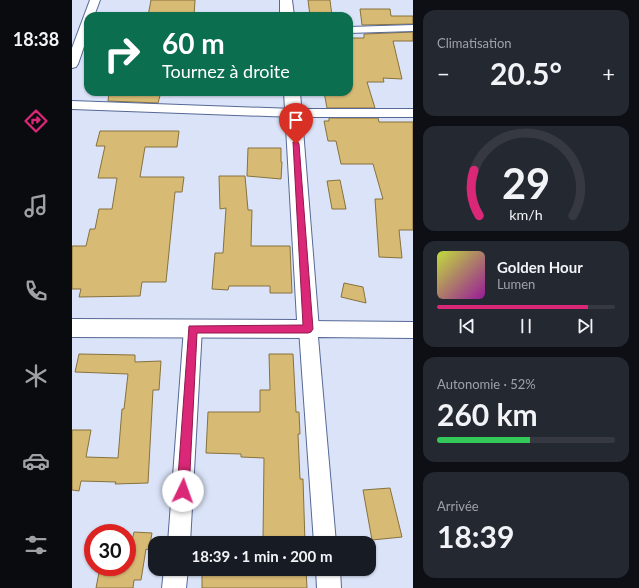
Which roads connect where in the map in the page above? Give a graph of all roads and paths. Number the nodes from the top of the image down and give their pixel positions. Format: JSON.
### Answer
{"nodes":[{"id":1,"x":95,"y":0,"type":"edge"},
{"id":2,"x":286,"y":0,"type":"edge"},
{"id":3,"x":91,"y":12,"type":"edge"},
{"id":4,"x":287,"y":12,"type":"edge"},
{"id":5,"x":84,"y":22,"type":"edge"},
{"id":6,"x":72,"y":28,"type":"edge"},
{"id":7,"x":413,"y":28,"type":"edge"},
{"id":8,"x":353,"y":30,"type":"edge"},
{"id":9,"x":84,"y":31,"type":"edge"},
{"id":10,"x":72,"y":64,"type":"edge"},
{"id":11,"x":292,"y":96,"type":"edge"},
{"id":12,"x":72,"y":105,"type":"edge"},
{"id":13,"x":294,"y":113,"type":"junction"},
{"id":14,"x":413,"y":113,"type":"edge"},
{"id":15,"x":72,"y":328,"type":"edge"},
{"id":16,"x":193,"y":328,"type":"junction"},
{"id":17,"x":308,"y":329,"type":"junction"},
{"id":18,"x":413,"y":330,"type":"edge"},
{"id":19,"x":179,"y":536,"type":"edge"},
{"id":20,"x":324,"y":536,"type":"edge"},
{"id":21,"x":175,"y":576,"type":"edge"},
{"id":22,"x":328,"y":576,"type":"edge"},
{"id":23,"x":174,"y":588,"type":"edge"},
{"id":24,"x":329,"y":588,"type":"edge"}],
"edges":[{"from":1,"to":3,"type":"street"},
{"from":2,"to":4,"type":"street"},
{"from":5,"to":6,"type":"street"},
{"from":7,"to":8,"type":"street"},
{"from":9,"to":10,"type":"street"},
{"from":11,"to":13,"type":"street"},
{"from":12,"to":13,"type":"street"},
{"from":13,"to":14,"type":"street"},
{"from":13,"to":17,"type":"street"},
{"from":15,"to":16,"type":"street"},
{"from":16,"to":17,"type":"street"},
{"from":16,"to":19,"type":"street"},
{"from":17,"to":18,"type":"street"},
{"from":17,"to":20,"type":"street"},
{"from":21,"to":23,"type":"street"},
{"from":22,"to":24,"type":"street"}]}
